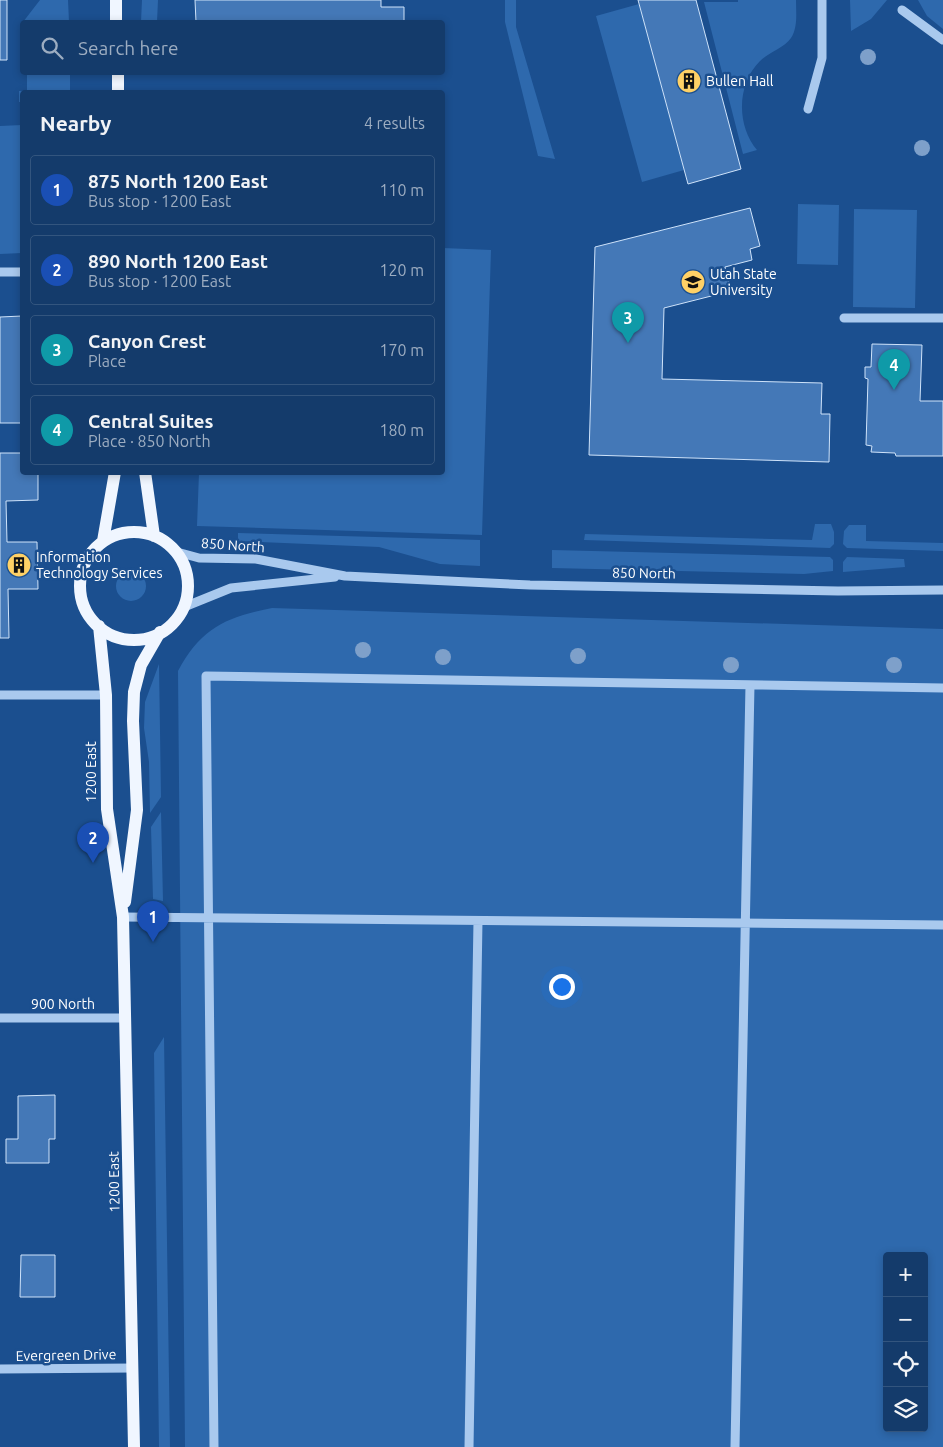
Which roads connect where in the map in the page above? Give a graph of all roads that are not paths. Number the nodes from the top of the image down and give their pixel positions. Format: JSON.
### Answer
{"nodes":[{"id":1,"x":116,"y":0,"type":"edge"},
{"id":2,"x":822,"y":0,"type":"edge"},
{"id":3,"x":902,"y":10,"type":"dead end"},
{"id":4,"x":116,"y":20,"type":"edge"},
{"id":5,"x":943,"y":40,"type":"edge"},
{"id":6,"x":118,"y":75,"type":"edge"},
{"id":7,"x":118,"y":90,"type":"edge"},
{"id":8,"x":808,"y":109,"type":"dead end"},
{"id":9,"x":0,"y":272,"type":"edge"},
{"id":10,"x":20,"y":272,"type":"edge"},
{"id":11,"x":844,"y":318,"type":"dead end"},
{"id":12,"x":943,"y":318,"type":"edge"},
{"id":13,"x":114,"y":475,"type":"edge"},
{"id":14,"x":146,"y":475,"type":"edge"},
{"id":15,"x":154,"y":536,"type":"junction"},
{"id":16,"x":103,"y":541,"type":"junction"},
{"id":17,"x":177,"y":552,"type":"junction"},
{"id":18,"x":345,"y":576,"type":"junction"},
{"id":19,"x":943,"y":590,"type":"edge"},
{"id":20,"x":184,"y":607,"type":"junction"},
{"id":21,"x":99,"y":626,"type":"junction"},
{"id":22,"x":160,"y":632,"type":"junction"},
{"id":23,"x":750,"y":685,"type":"junction"},
{"id":24,"x":943,"y":688,"type":"edge"},
{"id":25,"x":0,"y":695,"type":"edge"},
{"id":26,"x":106,"y":695,"type":"junction"},
{"id":27,"x":123,"y":917,"type":"junction"},
{"id":28,"x":208,"y":918,"type":"junction"},
{"id":29,"x":478,"y":920,"type":"junction"},
{"id":30,"x":746,"y":923,"type":"junction"},
{"id":31,"x":943,"y":925,"type":"edge"},
{"id":32,"x":0,"y":1018,"type":"edge"},
{"id":33,"x":125,"y":1018,"type":"junction"},
{"id":34,"x":133,"y":1368,"type":"junction"},
{"id":35,"x":0,"y":1369,"type":"edge"},
{"id":36,"x":134,"y":1447,"type":"edge"},
{"id":37,"x":214,"y":1447,"type":"edge"},
{"id":38,"x":469,"y":1447,"type":"edge"},
{"id":39,"x":735,"y":1447,"type":"edge"}],
"edges":[{"from":1,"to":4,"type":"main road"},
{"from":2,"to":8,"type":"street"},
{"from":3,"to":5,"type":"street"},
{"from":6,"to":7,"type":"main road"},
{"from":9,"to":10,"type":"street"},
{"from":11,"to":12,"type":"street"},
{"from":13,"to":16,"type":"main road"},
{"from":14,"to":15,"type":"main road"},
{"from":15,"to":16,"type":"main road"},
{"from":15,"to":17,"type":"main road"},
{"from":16,"to":21,"type":"main road"},
{"from":17,"to":18,"type":"street","name":"850 North"},
{"from":17,"to":20,"type":"main road"},
{"from":18,"to":19,"type":"street","name":"850 North"},
{"from":18,"to":20,"type":"street","name":"850 North"},
{"from":20,"to":22,"type":"main road"},
{"from":21,"to":22,"type":"main road"},
{"from":21,"to":26,"type":"main road","name":"1200 East"},
{"from":22,"to":27,"type":"main road","name":"1200 East"},
{"from":23,"to":24,"type":"street"},
{"from":23,"to":28,"type":"street"},
{"from":23,"to":30,"type":"street"},
{"from":25,"to":26,"type":"street"},
{"from":26,"to":27,"type":"main road","name":"1200 East"},
{"from":27,"to":28,"type":"street"},
{"from":27,"to":33,"type":"main road","name":"1200 East"},
{"from":28,"to":29,"type":"street"},
{"from":28,"to":37,"type":"street"},
{"from":29,"to":30,"type":"street"},
{"from":29,"to":38,"type":"street"},
{"from":30,"to":31,"type":"street"},
{"from":30,"to":39,"type":"street"},
{"from":32,"to":33,"type":"street","name":"900 North"},
{"from":33,"to":34,"type":"main road","name":"1200 East"},
{"from":34,"to":35,"type":"street","name":"Evergreen Drive"},
{"from":34,"to":36,"type":"main road","name":"1200 East"}]}
